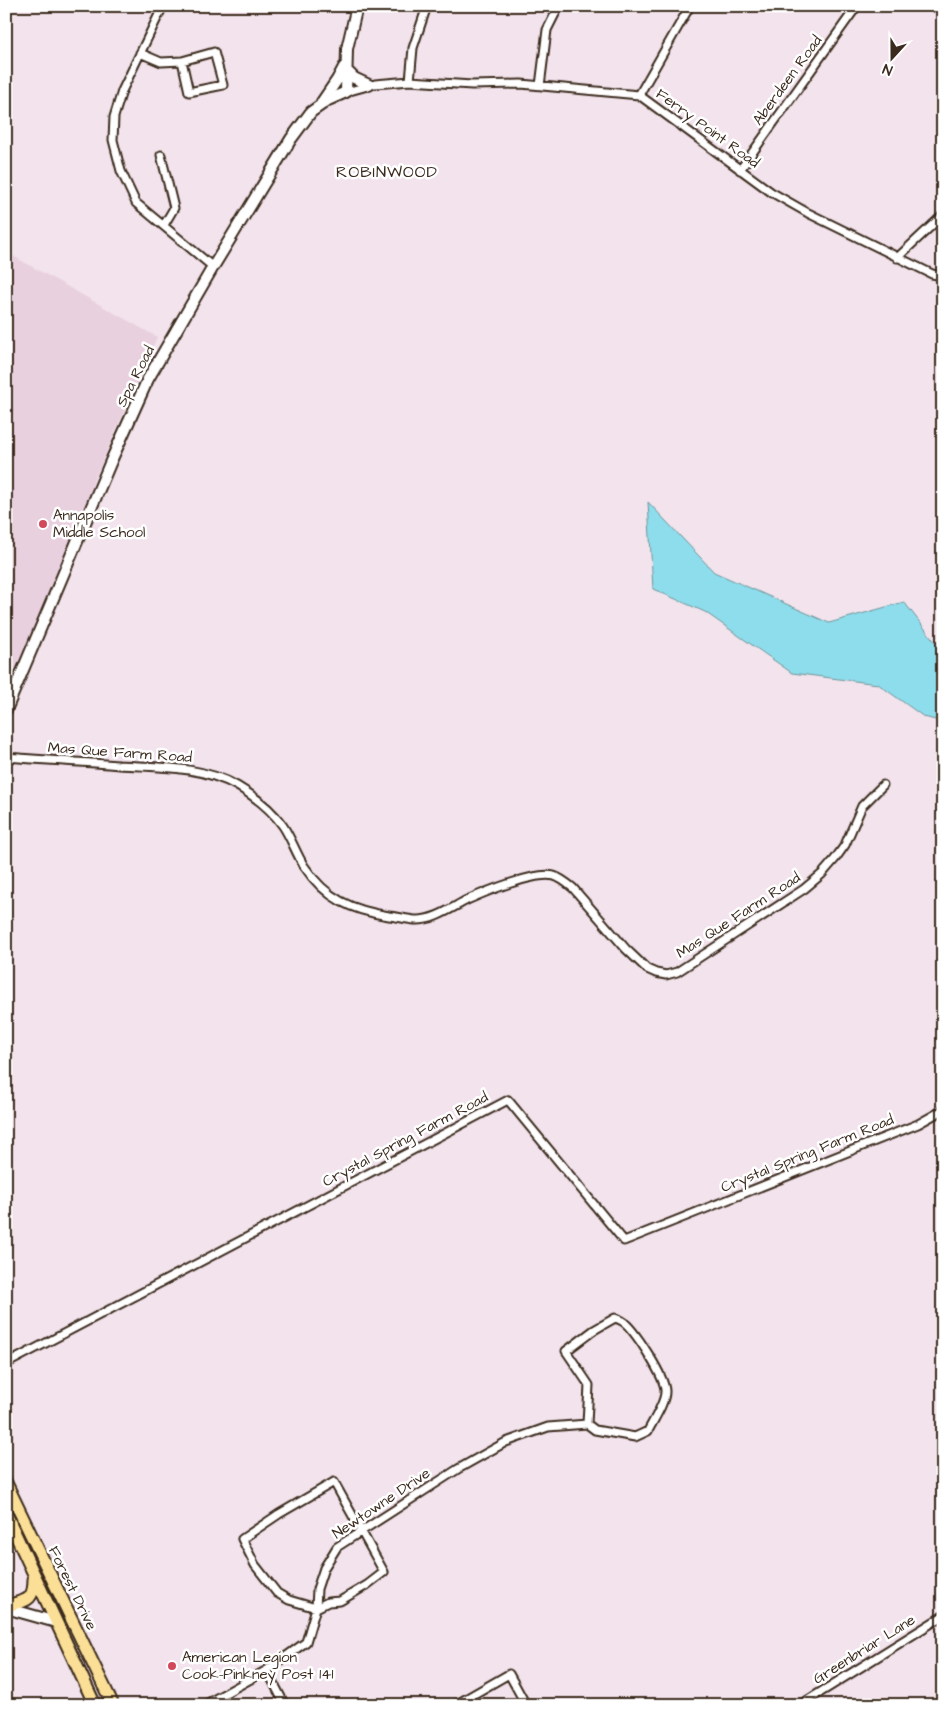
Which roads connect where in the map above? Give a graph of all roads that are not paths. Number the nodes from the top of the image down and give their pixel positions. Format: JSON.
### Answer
{"nodes":[{"id":1,"x":162,"y":6,"type":"edge"},
{"id":2,"x":356,"y":6,"type":"edge"},
{"id":3,"x":427,"y":6,"type":"edge"},
{"id":4,"x":559,"y":6,"type":"edge"},
{"id":5,"x":690,"y":6,"type":"edge"},
{"id":6,"x":857,"y":6,"type":"edge"},
{"id":7,"x":140,"y":53,"type":"junction"},
{"id":8,"x":182,"y":61,"type":"junction"},
{"id":9,"x":345,"y":67,"type":"junction"},
{"id":10,"x":410,"y":81,"type":"junction"},
{"id":11,"x":369,"y":85,"type":"junction"},
{"id":12,"x":540,"y":86,"type":"junction"},
{"id":13,"x":346,"y":92,"type":"junction"},
{"id":14,"x":639,"y":95,"type":"junction"},
{"id":15,"x":319,"y":107,"type":"junction"},
{"id":16,"x":161,"y":155,"type":"dead end"},
{"id":17,"x":740,"y":170,"type":"junction"},
{"id":18,"x":943,"y":215,"type":"edge"},
{"id":19,"x":164,"y":225,"type":"junction"},
{"id":20,"x":897,"y":258,"type":"junction"},
{"id":21,"x":213,"y":267,"type":"junction"},
{"id":22,"x":943,"y":276,"type":"edge"},
{"id":23,"x":6,"y":710,"type":"edge"},
{"id":24,"x":6,"y":757,"type":"edge"},
{"id":25,"x":882,"y":785,"type":"dead end"},
{"id":26,"x":943,"y":1110,"type":"edge"},
{"id":27,"x":6,"y":1364,"type":"edge"},
{"id":28,"x":587,"y":1424,"type":"junction"},
{"id":29,"x":6,"y":1483,"type":"edge"},
{"id":30,"x":6,"y":1514,"type":"edge"},
{"id":31,"x":361,"y":1532,"type":"junction"},
{"id":32,"x":34,"y":1574,"type":"junction"},
{"id":33,"x":6,"y":1607,"type":"edge"},
{"id":34,"x":316,"y":1608,"type":"junction"},
{"id":35,"x":943,"y":1616,"type":"edge"},
{"id":36,"x":56,"y":1622,"type":"junction"},
{"id":37,"x":76,"y":1628,"type":"junction"},
{"id":38,"x":267,"y":1670,"type":"junction"},
{"id":39,"x":943,"y":1686,"type":"edge"},
{"id":40,"x":943,"y":1690,"type":"edge"},
{"id":41,"x":95,"y":1705,"type":"edge"},
{"id":42,"x":113,"y":1705,"type":"edge"},
{"id":43,"x":204,"y":1705,"type":"edge"},
{"id":44,"x":285,"y":1705,"type":"edge"},
{"id":45,"x":455,"y":1705,"type":"edge"},
{"id":46,"x":526,"y":1705,"type":"edge"},
{"id":47,"x":800,"y":1705,"type":"edge"}],
"edges":[{"from":1,"to":7,"type":"street"},
{"from":2,"to":9,"type":"street"},
{"from":3,"to":10,"type":"street"},
{"from":4,"to":12,"type":"street"},
{"from":5,"to":14,"type":"street"},
{"from":6,"to":17,"type":"street","name":"Aberdeen Road"},
{"from":7,"to":8,"type":"street"},
{"from":7,"to":19,"type":"street"},
{"from":8,"to":8,"type":"street"},
{"from":9,"to":11,"type":"street"},
{"from":9,"to":13,"type":"street"},
{"from":9,"to":15,"type":"street"},
{"from":10,"to":11,"type":"street","name":"Ferry Point Road"},
{"from":10,"to":12,"type":"street","name":"Ferry Point Road"},
{"from":11,"to":13,"type":"street","name":"Ferry Point Road"},
{"from":12,"to":14,"type":"street","name":"Ferry Point Road"},
{"from":13,"to":15,"type":"street","name":"Spa Road"},
{"from":14,"to":17,"type":"street","name":"Ferry Point Road"},
{"from":15,"to":21,"type":"street","name":"Spa Road"},
{"from":16,"to":19,"type":"street"},
{"from":17,"to":20,"type":"street","name":"Ferry Point Road"},
{"from":18,"to":20,"type":"street"},
{"from":19,"to":21,"type":"street"},
{"from":20,"to":22,"type":"street","name":"Ferry Point Road"},
{"from":21,"to":23,"type":"street","name":"Spa Road"},
{"from":24,"to":25,"type":"street","name":"Mas Que Farm Road"},
{"from":26,"to":27,"type":"street","name":"Crystal Spring Farm Road"},
{"from":28,"to":28,"type":"street","name":"Newtowne Drive"},
{"from":28,"to":31,"type":"street","name":"Newtowne Drive"},
{"from":29,"to":37,"type":"main road","name":"Forest Drive"},
{"from":30,"to":32,"type":"main road","name":"Forest Drive"},
{"from":31,"to":34,"type":"street","name":"Newtowne Drive"},
{"from":31,"to":34,"type":"street"},
{"from":31,"to":34,"type":"street"},
{"from":32,"to":33,"type":"main road"},
{"from":32,"to":36,"type":"main road","name":"Forest Drive"},
{"from":33,"to":36,"type":"street"},
{"from":34,"to":38,"type":"street","name":"Newtowne Drive"},
{"from":35,"to":47,"type":"street","name":"Greenbriar Lane"},
{"from":36,"to":37,"type":"main road"},
{"from":36,"to":41,"type":"main road","name":"Forest Drive"},
{"from":37,"to":42,"type":"main road","name":"Forest Drive"},
{"from":38,"to":43,"type":"street","name":"Newtowne Drive"},
{"from":38,"to":44,"type":"street"},
{"from":39,"to":40,"type":"street"},
{"from":45,"to":46,"type":"street"}]}
